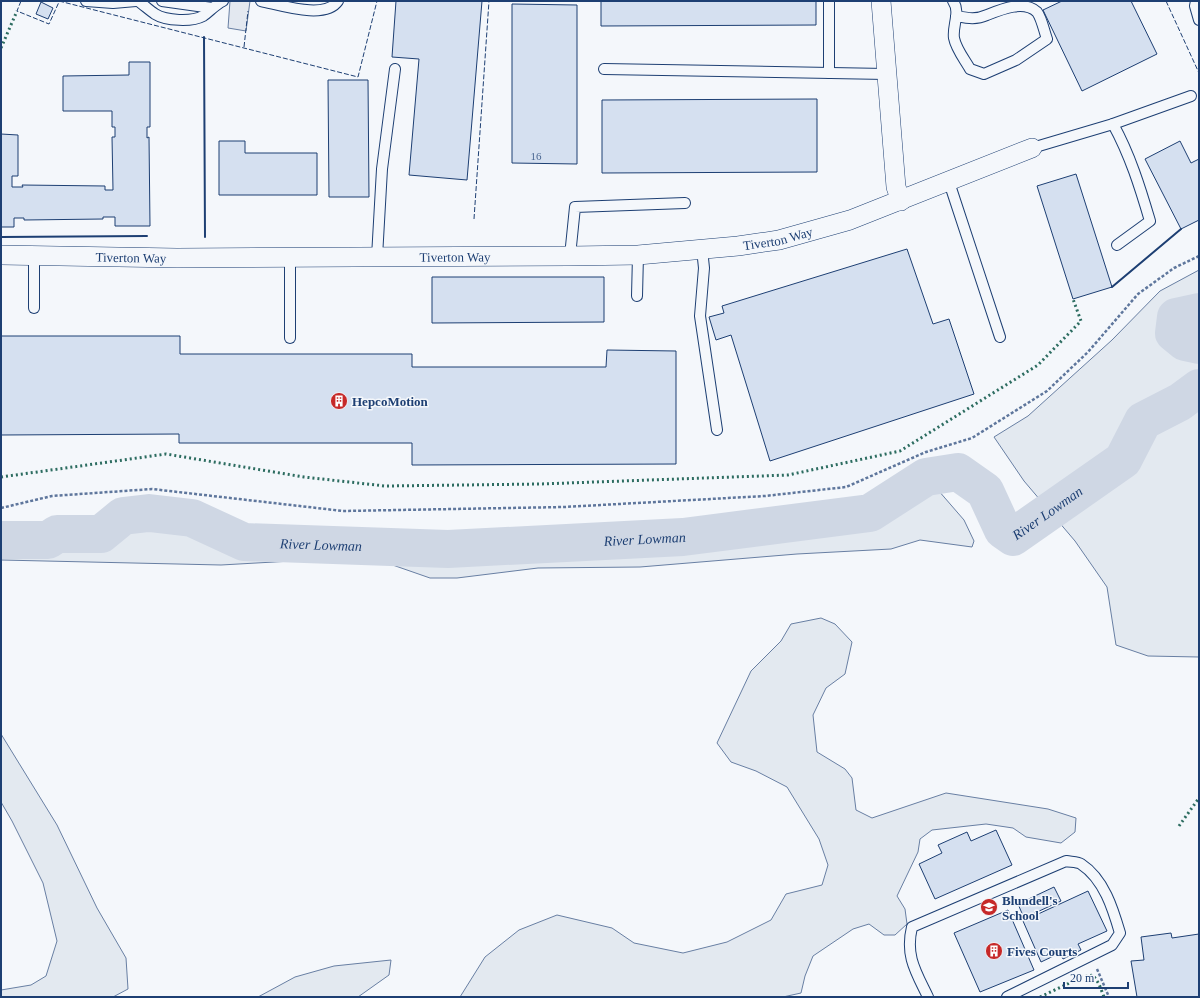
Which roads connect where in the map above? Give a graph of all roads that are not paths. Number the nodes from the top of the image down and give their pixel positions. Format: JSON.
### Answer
{"nodes":[{"id":1,"x":86,"y":1,"type":"edge"},
{"id":2,"x":137,"y":1,"type":"edge"},
{"id":3,"x":162,"y":1,"type":"edge"},
{"id":4,"x":223,"y":1,"type":"edge"},
{"id":5,"x":261,"y":1,"type":"edge"},
{"id":6,"x":338,"y":1,"type":"edge"},
{"id":7,"x":829,"y":1,"type":"edge"},
{"id":8,"x":880,"y":1,"type":"edge"},
{"id":9,"x":953,"y":1,"type":"edge"},
{"id":10,"x":1196,"y":1,"type":"edge"},
{"id":11,"x":212,"y":8,"type":"junction"},
{"id":12,"x":956,"y":16,"type":"junction"},
{"id":13,"x":1199,"y":20,"type":"edge"},
{"id":14,"x":395,"y":69,"type":"dead end"},
{"id":15,"x":604,"y":69,"type":"dead end"},
{"id":16,"x":830,"y":73,"type":"junction"},
{"id":17,"x":886,"y":74,"type":"junction"},
{"id":18,"x":1191,"y":96,"type":"dead end"},
{"id":19,"x":1113,"y":124,"type":"junction"},
{"id":20,"x":1032,"y":148,"type":"joint"},
{"id":21,"x":949,"y":182,"type":"junction"},
{"id":22,"x":901,"y":201,"type":"junction"},
{"id":23,"x":685,"y":204,"type":"dead end"},
{"id":24,"x":1117,"y":245,"type":"dead end"},
{"id":25,"x":702,"y":249,"type":"junction"},
{"id":26,"x":1,"y":255,"type":"edge"},
{"id":27,"x":638,"y":255,"type":"junction"},
{"id":28,"x":34,"y":256,"type":"junction"},
{"id":29,"x":570,"y":256,"type":"junction"},
{"id":30,"x":290,"y":257,"type":"junction"},
{"id":31,"x":377,"y":257,"type":"junction"},
{"id":32,"x":637,"y":296,"type":"dead end"},
{"id":33,"x":34,"y":308,"type":"dead end"},
{"id":34,"x":1000,"y":337,"type":"dead end"},
{"id":35,"x":290,"y":338,"type":"dead end"},
{"id":36,"x":717,"y":430,"type":"dead end"},
{"id":37,"x":928,"y":997,"type":"edge"},
{"id":38,"x":1007,"y":997,"type":"edge"}],
"edges":[{"from":1,"to":2,"type":"lane"},
{"from":2,"to":11,"type":"lane"},
{"from":3,"to":11,"type":"lane"},
{"from":4,"to":11,"type":"lane"},
{"from":5,"to":6,"type":"lane"},
{"from":7,"to":16,"type":"lane"},
{"from":8,"to":17,"type":"street"},
{"from":9,"to":12,"type":"lane"},
{"from":10,"to":13,"type":"lane"},
{"from":12,"to":12,"type":"lane"},
{"from":14,"to":31,"type":"lane"},
{"from":15,"to":16,"type":"lane"},
{"from":16,"to":17,"type":"lane"},
{"from":17,"to":22,"type":"street"},
{"from":18,"to":19,"type":"lane"},
{"from":19,"to":20,"type":"lane"},
{"from":19,"to":24,"type":"lane"},
{"from":20,"to":21,"type":"street","name":"Tiverton Way"},
{"from":21,"to":22,"type":"street","name":"Tiverton Way"},
{"from":21,"to":34,"type":"lane"},
{"from":22,"to":25,"type":"street","name":"Tiverton Way"},
{"from":23,"to":29,"type":"lane"},
{"from":25,"to":27,"type":"street","name":"Tiverton Way"},
{"from":25,"to":36,"type":"lane"},
{"from":26,"to":28,"type":"street","name":"Tiverton Way"},
{"from":27,"to":29,"type":"street","name":"Tiverton Way"},
{"from":27,"to":32,"type":"lane"},
{"from":28,"to":30,"type":"street","name":"Tiverton Way"},
{"from":28,"to":33,"type":"lane"},
{"from":29,"to":31,"type":"street","name":"Tiverton Way"},
{"from":30,"to":31,"type":"street","name":"Tiverton Way"},
{"from":30,"to":35,"type":"lane"},
{"from":37,"to":38,"type":"lane"}]}
